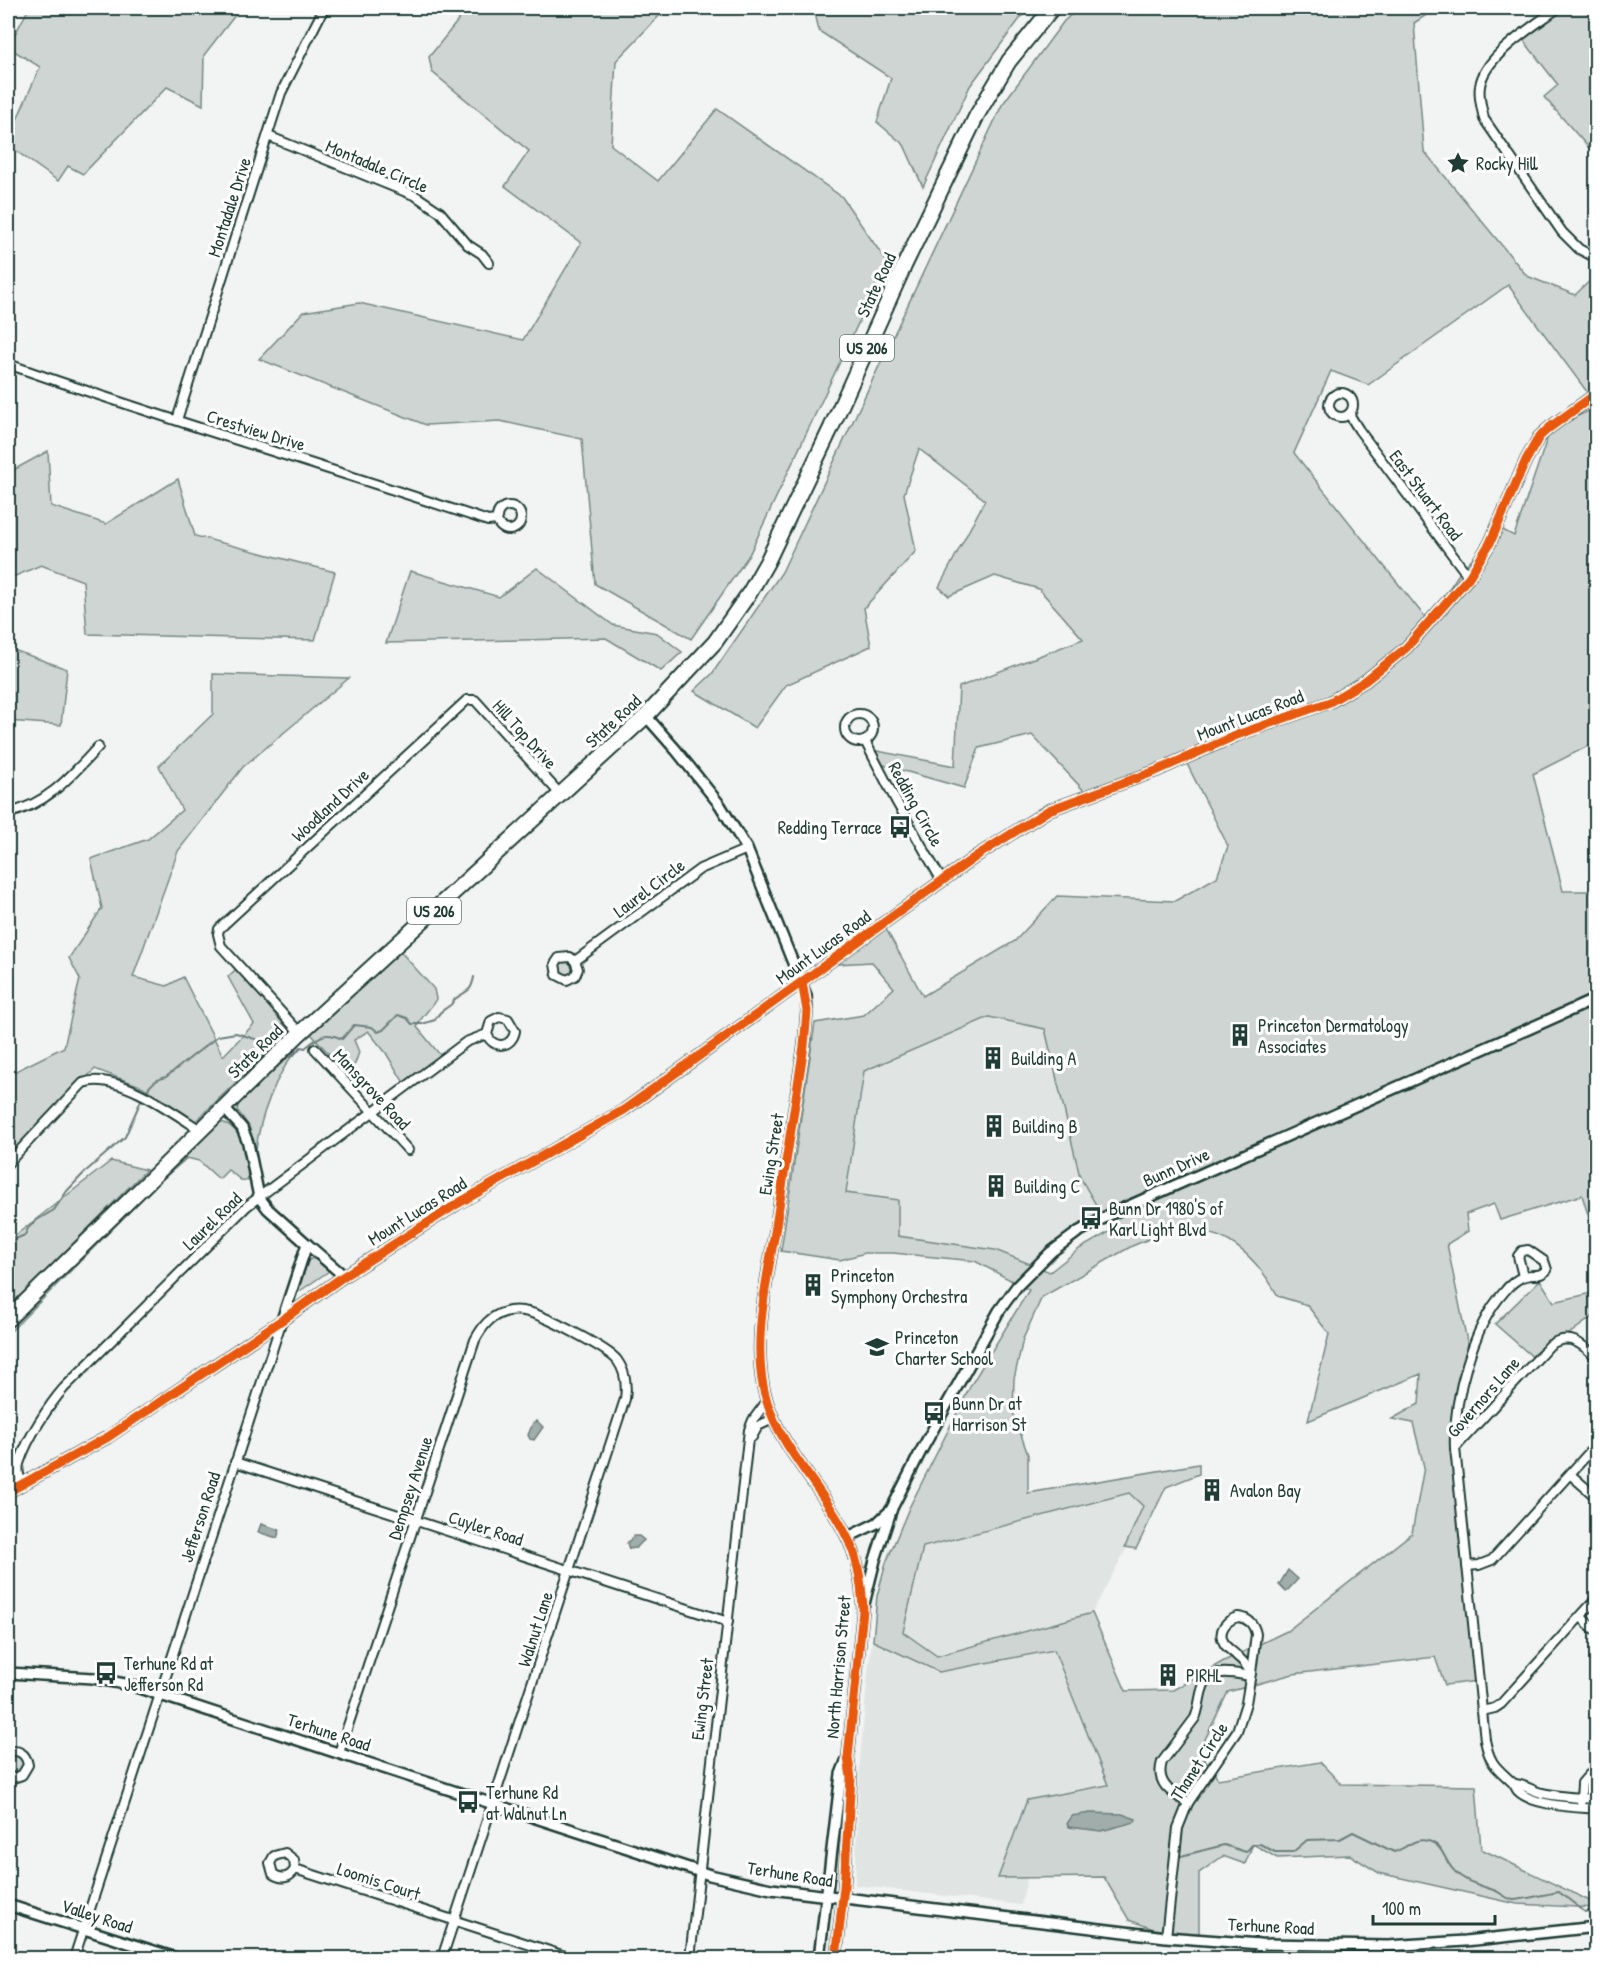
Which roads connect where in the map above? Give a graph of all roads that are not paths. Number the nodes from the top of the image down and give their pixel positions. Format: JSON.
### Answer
{"nodes":[{"id":1,"x":324,"y":8,"type":"edge"},
{"id":2,"x":1052,"y":8,"type":"edge"},
{"id":3,"x":1558,"y":8,"type":"edge"},
{"id":4,"x":268,"y":136,"type":"junction"},
{"id":5,"x":1596,"y":258,"type":"edge"},
{"id":6,"x":489,"y":263,"type":"dead end"},
{"id":7,"x":8,"y":364,"type":"edge"},
{"id":8,"x":1596,"y":394,"type":"edge"},
{"id":9,"x":1349,"y":414,"type":"dead end"},
{"id":10,"x":177,"y":420,"type":"junction"},
{"id":11,"x":497,"y":520,"type":"dead end"},
{"id":12,"x":1469,"y":577,"type":"junction"},
{"id":13,"x":467,"y":700,"type":"joint"},
{"id":14,"x":646,"y":716,"type":"junction"},
{"id":15,"x":866,"y":741,"type":"dead end"},
{"id":16,"x":98,"y":747,"type":"dead end"},
{"id":17,"x":560,"y":794,"type":"junction"},
{"id":18,"x":8,"y":813,"type":"edge"},
{"id":19,"x":747,"y":849,"type":"junction"},
{"id":20,"x":942,"y":881,"type":"junction"},
{"id":21,"x":576,"y":961,"type":"dead end"},
{"id":22,"x":802,"y":982,"type":"junction"},
{"id":23,"x":1596,"y":999,"type":"edge"},
{"id":24,"x":300,"y":1033,"type":"junction"},
{"id":25,"x":487,"y":1034,"type":"dead end"},
{"id":26,"x":315,"y":1049,"type":"dead end"},
{"id":27,"x":223,"y":1107,"type":"junction"},
{"id":28,"x":373,"y":1112,"type":"junction"},
{"id":29,"x":200,"y":1130,"type":"junction"},
{"id":30,"x":408,"y":1150,"type":"dead end"},
{"id":31,"x":8,"y":1163,"type":"edge"},
{"id":32,"x":259,"y":1197,"type":"junction"},
{"id":33,"x":307,"y":1244,"type":"junction"},
{"id":34,"x":344,"y":1276,"type":"junction"},
{"id":35,"x":1523,"y":1276,"type":"dead end"},
{"id":36,"x":8,"y":1319,"type":"edge"},
{"id":37,"x":282,"y":1320,"type":"junction"},
{"id":38,"x":761,"y":1330,"type":"joint"},
{"id":39,"x":572,"y":1332,"type":"joint"},
{"id":40,"x":1596,"y":1357,"type":"edge"},
{"id":41,"x":767,"y":1401,"type":"junction"},
{"id":42,"x":773,"y":1419,"type":"junction"},
{"id":43,"x":749,"y":1444,"type":"junction"},
{"id":44,"x":1596,"y":1445,"type":"edge"},
{"id":45,"x":1455,"y":1448,"type":"junction"},
{"id":46,"x":235,"y":1462,"type":"junction"},
{"id":47,"x":1570,"y":1475,"type":"junction"},
{"id":48,"x":22,"y":1484,"type":"junction"},
{"id":49,"x":8,"y":1492,"type":"edge"},
{"id":50,"x":1596,"y":1497,"type":"edge"},
{"id":51,"x":892,"y":1508,"type":"junction"},
{"id":52,"x":415,"y":1521,"type":"junction"},
{"id":53,"x":848,"y":1537,"type":"junction"},
{"id":54,"x":1467,"y":1566,"type":"junction"},
{"id":55,"x":570,"y":1571,"type":"junction"},
{"id":56,"x":1596,"y":1599,"type":"edge"},
{"id":57,"x":863,"y":1610,"type":"junction"},
{"id":58,"x":1581,"y":1617,"type":"junction"},
{"id":59,"x":728,"y":1622,"type":"junction"},
{"id":60,"x":1596,"y":1631,"type":"edge"},
{"id":61,"x":8,"y":1673,"type":"edge"},
{"id":62,"x":1250,"y":1675,"type":"junction"},
{"id":63,"x":159,"y":1695,"type":"junction"},
{"id":64,"x":1482,"y":1711,"type":"junction"},
{"id":65,"x":8,"y":1752,"type":"edge"},
{"id":66,"x":339,"y":1753,"type":"junction"},
{"id":67,"x":848,"y":1757,"type":"junction"},
{"id":68,"x":1596,"y":1767,"type":"edge"},
{"id":69,"x":8,"y":1776,"type":"edge"},
{"id":70,"x":1514,"y":1784,"type":"junction"},
{"id":71,"x":1581,"y":1798,"type":"junction"},
{"id":72,"x":1596,"y":1799,"type":"edge"},
{"id":73,"x":493,"y":1803,"type":"junction"},
{"id":74,"x":1188,"y":1803,"type":"junction"},
{"id":75,"x":1581,"y":1807,"type":"junction"},
{"id":76,"x":1596,"y":1809,"type":"edge"},
{"id":77,"x":295,"y":1869,"type":"dead end"},
{"id":78,"x":700,"y":1871,"type":"junction"},
{"id":79,"x":826,"y":1896,"type":"junction"},
{"id":80,"x":843,"y":1898,"type":"junction"},
{"id":81,"x":8,"y":1905,"type":"edge"},
{"id":82,"x":454,"y":1921,"type":"junction"},
{"id":83,"x":1596,"y":1927,"type":"edge"},
{"id":84,"x":83,"y":1929,"type":"junction"},
{"id":85,"x":1166,"y":1937,"type":"junction"},
{"id":86,"x":1260,"y":1944,"type":"junction"},
{"id":87,"x":74,"y":1959,"type":"edge"},
{"id":88,"x":176,"y":1959,"type":"edge"},
{"id":89,"x":442,"y":1959,"type":"edge"},
{"id":90,"x":571,"y":1959,"type":"edge"},
{"id":91,"x":690,"y":1959,"type":"edge"},
{"id":92,"x":819,"y":1959,"type":"edge"},
{"id":93,"x":836,"y":1959,"type":"edge"},
{"id":94,"x":1259,"y":1959,"type":"edge"}],
"edges":[{"from":1,"to":4,"type":"street","name":"Montadale Drive"},
{"from":2,"to":14,"type":"highway","name":"State Road","number":"US 206"},
{"from":3,"to":5,"type":"street"},
{"from":4,"to":6,"type":"street","name":"Montadale Circle"},
{"from":4,"to":10,"type":"street","name":"Montadale Drive"},
{"from":7,"to":10,"type":"street","name":"Crestview Drive"},
{"from":8,"to":12,"type":"street","name":"Mount Lucas Road"},
{"from":9,"to":12,"type":"street","name":"East Stuart Road"},
{"from":10,"to":11,"type":"street","name":"Crestview Drive"},
{"from":12,"to":20,"type":"street","name":"Mount Lucas Road"},
{"from":13,"to":17,"type":"street","name":"Hill Top Drive"},
{"from":13,"to":24,"type":"street","name":"Woodland Drive"},
{"from":14,"to":17,"type":"highway","name":"State Road","number":"US 206"},
{"from":14,"to":19,"type":"street","name":"Ewing Street"},
{"from":15,"to":20,"type":"street","name":"Redding Circle"},
{"from":16,"to":18,"type":"street"},
{"from":17,"to":24,"type":"highway","name":"State Road","number":"US 206"},
{"from":19,"to":21,"type":"street","name":"Laurel Circle"},
{"from":19,"to":22,"type":"street","name":"Ewing Street"},
{"from":20,"to":22,"type":"street","name":"Mount Lucas Road"},
{"from":22,"to":34,"type":"street","name":"Mount Lucas Road"},
{"from":22,"to":38,"type":"street","name":"Ewing Street"},
{"from":23,"to":51,"type":"street","name":"Bunn Drive"},
{"from":24,"to":27,"type":"highway","name":"State Road","number":"US 206"},
{"from":25,"to":28,"type":"street","name":"Laurel Road"},
{"from":26,"to":28,"type":"street","name":"Mansgrove Road"},
{"from":27,"to":29,"type":"highway","name":"State Road","number":"US 206"},
{"from":27,"to":32,"type":"street"},
{"from":28,"to":30,"type":"street","name":"Mansgrove Road"},
{"from":28,"to":32,"type":"street","name":"Laurel Road"},
{"from":29,"to":31,"type":"street"},
{"from":29,"to":36,"type":"highway","name":"State Road","number":"US 206"},
{"from":32,"to":33,"type":"street"},
{"from":32,"to":48,"type":"street","name":"Laurel Road"},
{"from":33,"to":34,"type":"street"},
{"from":33,"to":37,"type":"street","name":"Jefferson Road"},
{"from":34,"to":37,"type":"street","name":"Mount Lucas Road"},
{"from":35,"to":45,"type":"street"},
{"from":37,"to":46,"type":"street","name":"Jefferson Road"},
{"from":37,"to":48,"type":"street","name":"Mount Lucas Road"},
{"from":38,"to":41,"type":"street","name":"North Harrison Street"},
{"from":39,"to":52,"type":"street","name":"Dempsey Avenue"},
{"from":39,"to":55,"type":"street","name":"Walnut Lane"},
{"from":40,"to":45,"type":"street","name":"Governors Lane"},
{"from":41,"to":42,"type":"street","name":"North Harrison Street"},
{"from":41,"to":43,"type":"street","name":"Ewing Street"},
{"from":42,"to":43,"type":"street"},
{"from":42,"to":53,"type":"street","name":"North Harrison Street"},
{"from":43,"to":59,"type":"street","name":"Ewing Street"},
{"from":44,"to":47,"type":"street"},
{"from":45,"to":54,"type":"street","name":"Governors Lane"},
{"from":46,"to":52,"type":"street","name":"Cuyler Road"},
{"from":46,"to":63,"type":"street","name":"Jefferson Road"},
{"from":47,"to":50,"type":"street"},
{"from":47,"to":54,"type":"street"},
{"from":48,"to":49,"type":"street","name":"Mount Lucas Road"},
{"from":51,"to":53,"type":"street","name":"Bunn Drive"},
{"from":51,"to":57,"type":"street","name":"Bunn Drive"},
{"from":52,"to":55,"type":"street","name":"Cuyler Road"},
{"from":52,"to":66,"type":"street","name":"Dempsey Avenue"},
{"from":53,"to":57,"type":"street","name":"North Harrison Street"},
{"from":54,"to":64,"type":"street","name":"Governors Lane"},
{"from":55,"to":59,"type":"street","name":"Cuyler Road"},
{"from":55,"to":73,"type":"street","name":"Walnut Lane"},
{"from":56,"to":58,"type":"street"},
{"from":57,"to":67,"type":"street","name":"North Harrison Street"},
{"from":58,"to":60,"type":"street"},
{"from":58,"to":64,"type":"street"},
{"from":59,"to":78,"type":"street","name":"Ewing Street"},
{"from":61,"to":63,"type":"street","name":"Terhune Road"},
{"from":62,"to":62,"type":"street","name":"Thanet Circle"},
{"from":62,"to":74,"type":"street","name":"Thanet Circle"},
{"from":62,"to":74,"type":"street"},
{"from":63,"to":66,"type":"street","name":"Terhune Road"},
{"from":63,"to":84,"type":"street","name":"Jefferson Road"},
{"from":64,"to":70,"type":"street","name":"Governors Lane"},
{"from":65,"to":69,"type":"street"},
{"from":66,"to":73,"type":"street","name":"Terhune Road"},
{"from":67,"to":79,"type":"street","name":"North Harrison Street"},
{"from":67,"to":80,"type":"street","name":"North Harrison Street"},
{"from":68,"to":71,"type":"street"},
{"from":70,"to":71,"type":"street","name":"Governors Lane"},
{"from":70,"to":75,"type":"street","name":"Governors Lane"},
{"from":71,"to":72,"type":"street","name":"Governors Lane"},
{"from":71,"to":75,"type":"street"},
{"from":73,"to":78,"type":"street","name":"Terhune Road"},
{"from":73,"to":82,"type":"street","name":"Walnut Lane"},
{"from":74,"to":85,"type":"street","name":"Thanet Circle"},
{"from":75,"to":76,"type":"street","name":"Governors Lane"},
{"from":77,"to":82,"type":"street","name":"Loomis Court"},
{"from":78,"to":79,"type":"street","name":"Terhune Road"},
{"from":78,"to":91,"type":"street","name":"Ewing Street"},
{"from":79,"to":80,"type":"street","name":"Terhune Road"},
{"from":79,"to":92,"type":"street","name":"North Harrison Street"},
{"from":80,"to":85,"type":"street","name":"Terhune Road"},
{"from":80,"to":93,"type":"street","name":"North Harrison Street"},
{"from":81,"to":84,"type":"street","name":"Valley Road"},
{"from":82,"to":89,"type":"street","name":"Walnut Lane"},
{"from":82,"to":90,"type":"street","name":"Loomis Court"},
{"from":83,"to":86,"type":"street","name":"Terhune Road"},
{"from":84,"to":87,"type":"street","name":"Jefferson Road"},
{"from":84,"to":88,"type":"street","name":"Valley Road"},
{"from":85,"to":86,"type":"street","name":"Terhune Road"},
{"from":86,"to":94,"type":"street"}]}
